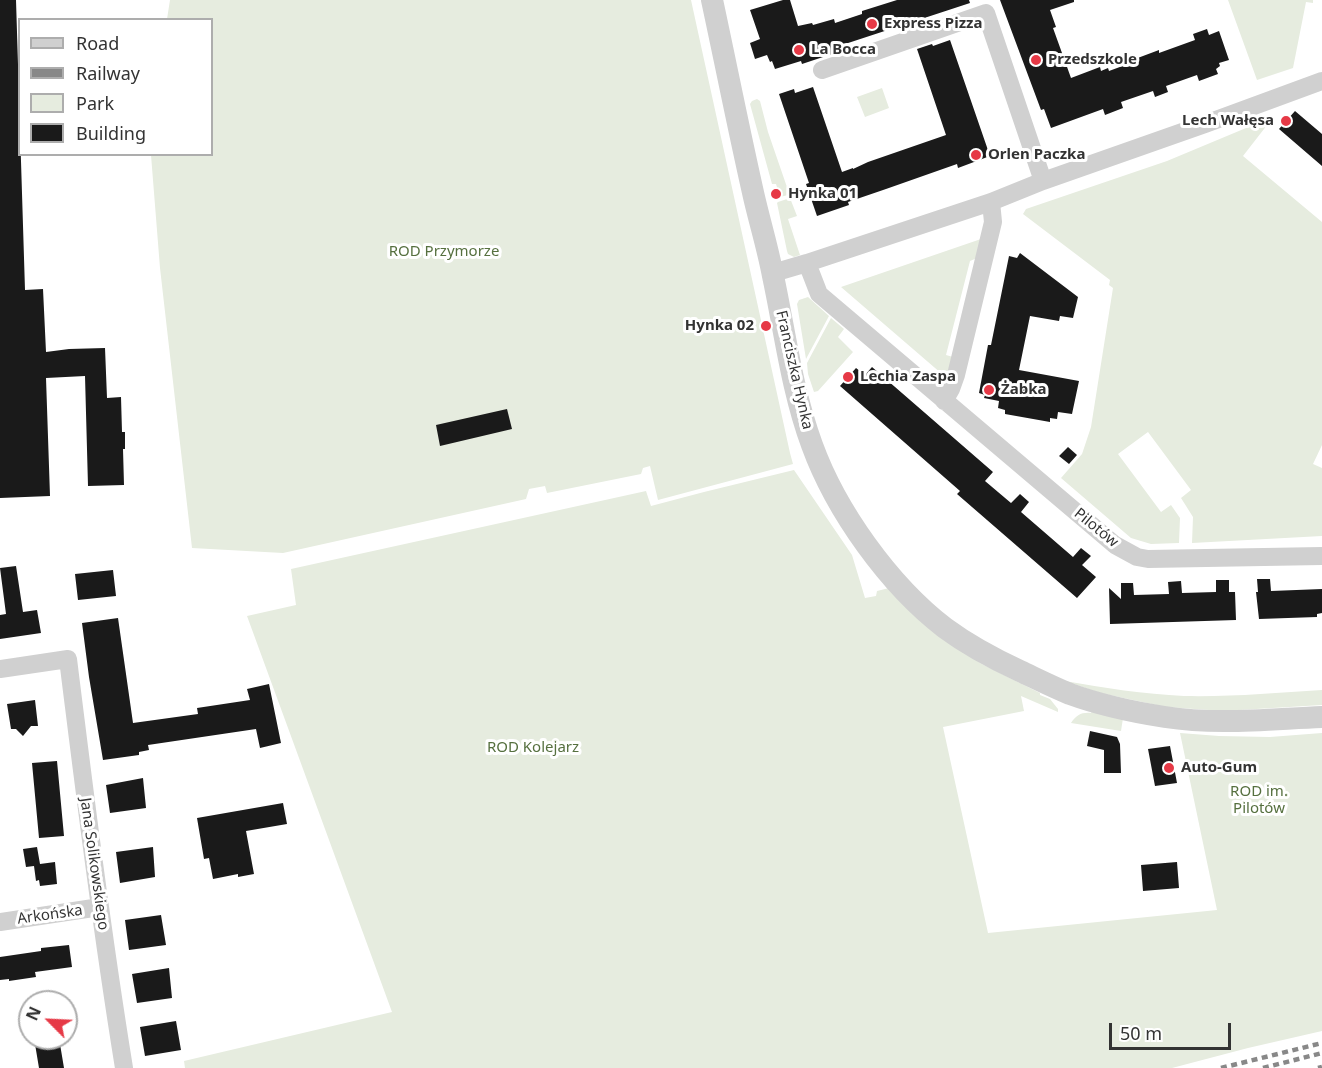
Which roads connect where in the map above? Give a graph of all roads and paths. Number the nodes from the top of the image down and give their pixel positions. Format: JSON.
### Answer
{"nodes":[{"id":1,"x":712,"y":0,"type":"edge"},
{"id":2,"x":985,"y":7,"type":"edge"},
{"id":3,"x":822,"y":70,"type":"dead end"},
{"id":4,"x":1319,"y":85,"type":"edge"},
{"id":5,"x":1043,"y":181,"type":"junction"},
{"id":6,"x":991,"y":202,"type":"junction"},
{"id":7,"x":807,"y":263,"type":"junction"},
{"id":8,"x":772,"y":273,"type":"junction"},
{"id":9,"x":944,"y":401,"type":"junction"},
{"id":10,"x":1322,"y":556,"type":"edge"},
{"id":11,"x":0,"y":669,"type":"edge"},
{"id":12,"x":1322,"y":717,"type":"edge"},
{"id":13,"x":100,"y":907,"type":"junction"},
{"id":14,"x":0,"y":922,"type":"edge"},
{"id":15,"x":124,"y":1068,"type":"edge"}],
"edges":[{"from":1,"to":8,"type":"street","name":"Franciszka Hynka"},
{"from":2,"to":3,"type":"street"},
{"from":2,"to":5,"type":"street"},
{"from":4,"to":5,"type":"street"},
{"from":5,"to":6,"type":"street"},
{"from":6,"to":7,"type":"street"},
{"from":6,"to":9,"type":"street"},
{"from":7,"to":8,"type":"street"},
{"from":7,"to":9,"type":"street","name":"Pilotów"},
{"from":8,"to":12,"type":"street","name":"Franciszka Hynka"},
{"from":9,"to":10,"type":"street","name":"Pilotów"},
{"from":11,"to":13,"type":"street","name":"Jana Solikowskiego"},
{"from":13,"to":14,"type":"street","name":"Arkońska"},
{"from":13,"to":15,"type":"street","name":"Jana Solikowskiego"}]}
